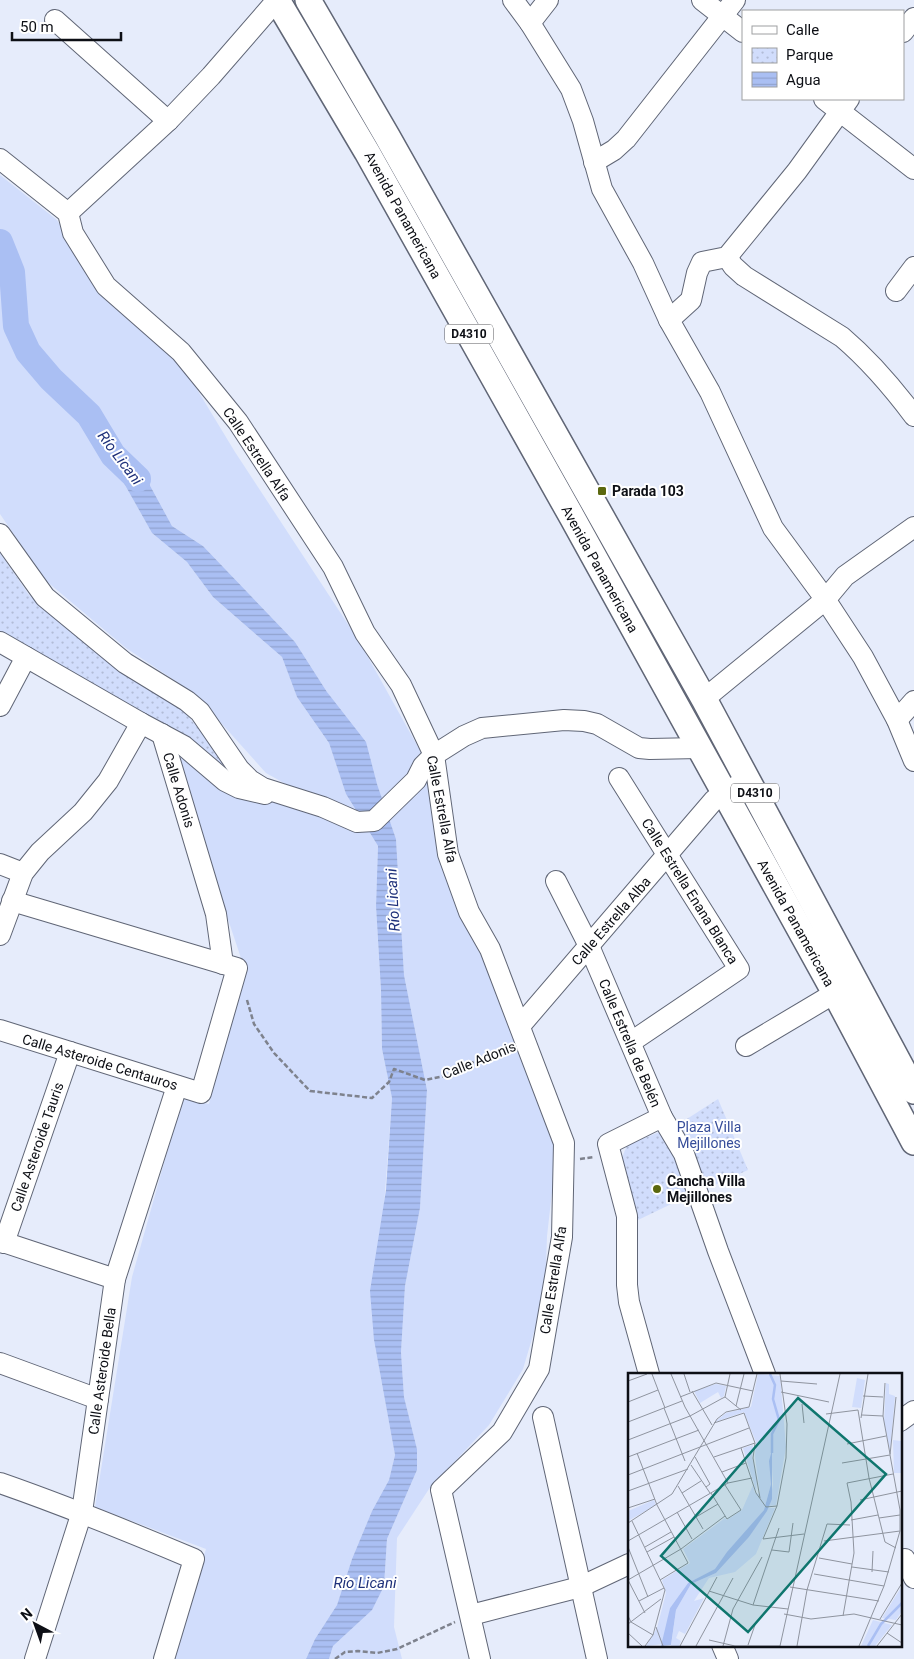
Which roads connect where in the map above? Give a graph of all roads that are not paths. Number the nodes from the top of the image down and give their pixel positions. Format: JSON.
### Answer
{"nodes":[{"id":1,"x":277,"y":0,"type":"edge"},
{"id":2,"x":308,"y":0,"type":"edge"},
{"id":3,"x":513,"y":0,"type":"edge"},
{"id":4,"x":548,"y":0,"type":"edge"},
{"id":5,"x":702,"y":0,"type":"edge"},
{"id":6,"x":735,"y":0,"type":"edge"},
{"id":7,"x":722,"y":16,"type":"junction"},
{"id":8,"x":914,"y":18,"type":"edge"},
{"id":9,"x":55,"y":20,"type":"dead end"},
{"id":10,"x":530,"y":23,"type":"junction"},
{"id":11,"x":742,"y":31,"type":"edge"},
{"id":12,"x":904,"y":31,"type":"edge"},
{"id":13,"x":827,"y":100,"type":"edge"},
{"id":14,"x":844,"y":105,"type":"edge"},
{"id":15,"x":168,"y":121,"type":"junction"},
{"id":16,"x":0,"y":159,"type":"edge"},
{"id":17,"x":594,"y":162,"type":"junction"},
{"id":18,"x":914,"y":169,"type":"edge"},
{"id":19,"x":68,"y":213,"type":"junction"},
{"id":20,"x":727,"y":257,"type":"junction"},
{"id":21,"x":914,"y":267,"type":"edge"},
{"id":22,"x":896,"y":290,"type":"dead end"},
{"id":23,"x":669,"y":320,"type":"junction"},
{"id":24,"x":914,"y":416,"type":"edge"},
{"id":25,"x":914,"y":527,"type":"edge"},
{"id":26,"x":0,"y":534,"type":"edge"},
{"id":27,"x":825,"y":600,"type":"junction"},
{"id":28,"x":0,"y":642,"type":"edge"},
{"id":29,"x":26,"y":657,"type":"junction"},
{"id":30,"x":704,"y":699,"type":"junction"},
{"id":31,"x":914,"y":702,"type":"edge"},
{"id":32,"x":0,"y":706,"type":"edge"},
{"id":33,"x":897,"y":720,"type":"junction"},
{"id":34,"x":141,"y":723,"type":"junction"},
{"id":35,"x":162,"y":734,"type":"junction"},
{"id":36,"x":699,"y":748,"type":"junction"},
{"id":37,"x":434,"y":755,"type":"junction"},
{"id":38,"x":914,"y":761,"type":"edge"},
{"id":39,"x":619,"y":778,"type":"dead end"},
{"id":40,"x":748,"y":779,"type":"junction"},
{"id":41,"x":725,"y":793,"type":"junction"},
{"id":42,"x":290,"y":797,"type":"junction"},
{"id":43,"x":668,"y":854,"type":"junction"},
{"id":44,"x":0,"y":864,"type":"edge"},
{"id":45,"x":23,"y":873,"type":"junction"},
{"id":46,"x":556,"y":881,"type":"dead end"},
{"id":47,"x":12,"y":901,"type":"junction"},
{"id":48,"x":0,"y":935,"type":"edge"},
{"id":49,"x":589,"y":946,"type":"junction"},
{"id":50,"x":230,"y":966,"type":"junction"},
{"id":51,"x":835,"y":993,"type":"junction"},
{"id":52,"x":0,"y":1030,"type":"edge"},
{"id":53,"x":523,"y":1034,"type":"junction"},
{"id":54,"x":631,"y":1042,"type":"junction"},
{"id":55,"x":746,"y":1046,"type":"dead end"},
{"id":56,"x":70,"y":1052,"type":"junction"},
{"id":57,"x":177,"y":1086,"type":"junction"},
{"id":58,"x":914,"y":1091,"type":"edge"},
{"id":59,"x":662,"y":1117,"type":"junction"},
{"id":60,"x":914,"y":1142,"type":"edge"},
{"id":61,"x":2,"y":1242,"type":"edge"},
{"id":62,"x":115,"y":1279,"type":"junction"},
{"id":63,"x":0,"y":1363,"type":"edge"},
{"id":64,"x":649,"y":1373,"type":"edge"},
{"id":65,"x":765,"y":1373,"type":"edge"},
{"id":66,"x":98,"y":1399,"type":"junction"},
{"id":67,"x":914,"y":1411,"type":"edge"},
{"id":68,"x":543,"y":1417,"type":"dead end"},
{"id":69,"x":902,"y":1420,"type":"edge"},
{"id":70,"x":0,"y":1483,"type":"edge"},
{"id":71,"x":82,"y":1512,"type":"junction"},
{"id":72,"x":905,"y":1559,"type":"dead end"},
{"id":73,"x":628,"y":1564,"type":"edge"},
{"id":74,"x":914,"y":1578,"type":"edge"},
{"id":75,"x":580,"y":1587,"type":"junction"},
{"id":76,"x":471,"y":1615,"type":"junction"},
{"id":77,"x":722,"y":1646,"type":"edge"},
{"id":78,"x":35,"y":1659,"type":"edge"},
{"id":79,"x":164,"y":1659,"type":"edge"},
{"id":80,"x":480,"y":1659,"type":"edge"},
{"id":81,"x":596,"y":1659,"type":"edge"},
{"id":82,"x":728,"y":1659,"type":"edge"}],
"edges":[{"from":1,"to":15,"type":"street"},
{"from":1,"to":36,"type":"main road","name":"Avenida Panamericana","number":"D4310"},
{"from":2,"to":30,"type":"main road","name":"Avenida Panamericana","number":"D4310"},
{"from":3,"to":10,"type":"street"},
{"from":4,"to":10,"type":"street"},
{"from":5,"to":7,"type":"street"},
{"from":6,"to":7,"type":"street"},
{"from":7,"to":11,"type":"street"},
{"from":7,"to":17,"type":"street"},
{"from":8,"to":12,"type":"street"},
{"from":9,"to":15,"type":"street"},
{"from":10,"to":17,"type":"street"},
{"from":13,"to":14,"type":"street"},
{"from":14,"to":18,"type":"street"},
{"from":14,"to":20,"type":"street"},
{"from":15,"to":19,"type":"street"},
{"from":16,"to":19,"type":"street"},
{"from":17,"to":23,"type":"street"},
{"from":19,"to":37,"type":"street","name":"Calle Estrella Alfa"},
{"from":20,"to":23,"type":"street"},
{"from":20,"to":24,"type":"street"},
{"from":21,"to":22,"type":"street"},
{"from":23,"to":27,"type":"street"},
{"from":25,"to":27,"type":"street"},
{"from":26,"to":42,"type":"street"},
{"from":27,"to":30,"type":"street"},
{"from":27,"to":33,"type":"street"},
{"from":28,"to":29,"type":"street","name":"Calle Adonis"},
{"from":29,"to":32,"type":"street"},
{"from":29,"to":34,"type":"street","name":"Calle Adonis"},
{"from":30,"to":40,"type":"main road","name":"Avenida Panamericana","number":"D4310"},
{"from":31,"to":33,"type":"street"},
{"from":33,"to":38,"type":"street"},
{"from":34,"to":35,"type":"street","name":"Calle Adonis"},
{"from":34,"to":45,"type":"street"},
{"from":35,"to":42,"type":"street","name":"Calle Adonis"},
{"from":35,"to":50,"type":"street","name":"Calle Adonis"},
{"from":36,"to":37,"type":"street"},
{"from":36,"to":41,"type":"main road","name":"Avenida Panamericana","number":"D4310"},
{"from":37,"to":42,"type":"street"},
{"from":37,"to":53,"type":"street","name":"Calle Estrella Alfa"},
{"from":39,"to":43,"type":"street","name":"Calle Estrella Enana Blanca"},
{"from":40,"to":41,"type":"street","name":"Calle Estrella Alba"},
{"from":40,"to":58,"type":"main road","name":"Avenida Panamericana","number":"D4310"},
{"from":41,"to":43,"type":"street","name":"Calle Estrella Alba"},
{"from":41,"to":51,"type":"main road","name":"Avenida Panamericana","number":"D4310"},
{"from":43,"to":49,"type":"street","name":"Calle Estrella Alba"},
{"from":43,"to":54,"type":"street","name":"Calle Estrella Enana Blanca"},
{"from":44,"to":45,"type":"street"},
{"from":45,"to":47,"type":"street"},
{"from":46,"to":49,"type":"street","name":"Calle Estrella de Belén"},
{"from":47,"to":48,"type":"street"},
{"from":47,"to":50,"type":"street"},
{"from":49,"to":53,"type":"street","name":"Calle Estrella Alba"},
{"from":49,"to":54,"type":"street","name":"Calle Estrella de Belén"},
{"from":50,"to":57,"type":"street","name":"Calle Asteroide Centauros"},
{"from":51,"to":55,"type":"street"},
{"from":51,"to":60,"type":"main road","name":"Avenida Panamericana","number":"D4310"},
{"from":52,"to":56,"type":"street","name":"Calle Asteroide Centauros"},
{"from":53,"to":76,"type":"street","name":"Calle Estrella Alfa"},
{"from":54,"to":59,"type":"street","name":"Calle Estrella de Belén"},
{"from":56,"to":57,"type":"street","name":"Calle Asteroide Centauros"},
{"from":56,"to":61,"type":"street","name":"Calle Asteroide Tauris"},
{"from":57,"to":62,"type":"street","name":"Calle Asteroide Bella"},
{"from":59,"to":64,"type":"street"},
{"from":59,"to":65,"type":"street","name":"Calle Estrella de Belén"},
{"from":61,"to":62,"type":"street"},
{"from":62,"to":66,"type":"street","name":"Calle Asteroide Bella"},
{"from":63,"to":66,"type":"street"},
{"from":66,"to":71,"type":"street","name":"Calle Asteroide Bella"},
{"from":67,"to":69,"type":"street"},
{"from":68,"to":75,"type":"street"},
{"from":70,"to":71,"type":"street"},
{"from":71,"to":78,"type":"street","name":"Calle Asteroide Bella"},
{"from":71,"to":79,"type":"street"},
{"from":72,"to":74,"type":"street"},
{"from":73,"to":75,"type":"street"},
{"from":75,"to":76,"type":"street"},
{"from":75,"to":81,"type":"street"},
{"from":76,"to":80,"type":"street"},
{"from":77,"to":82,"type":"street"}]}
